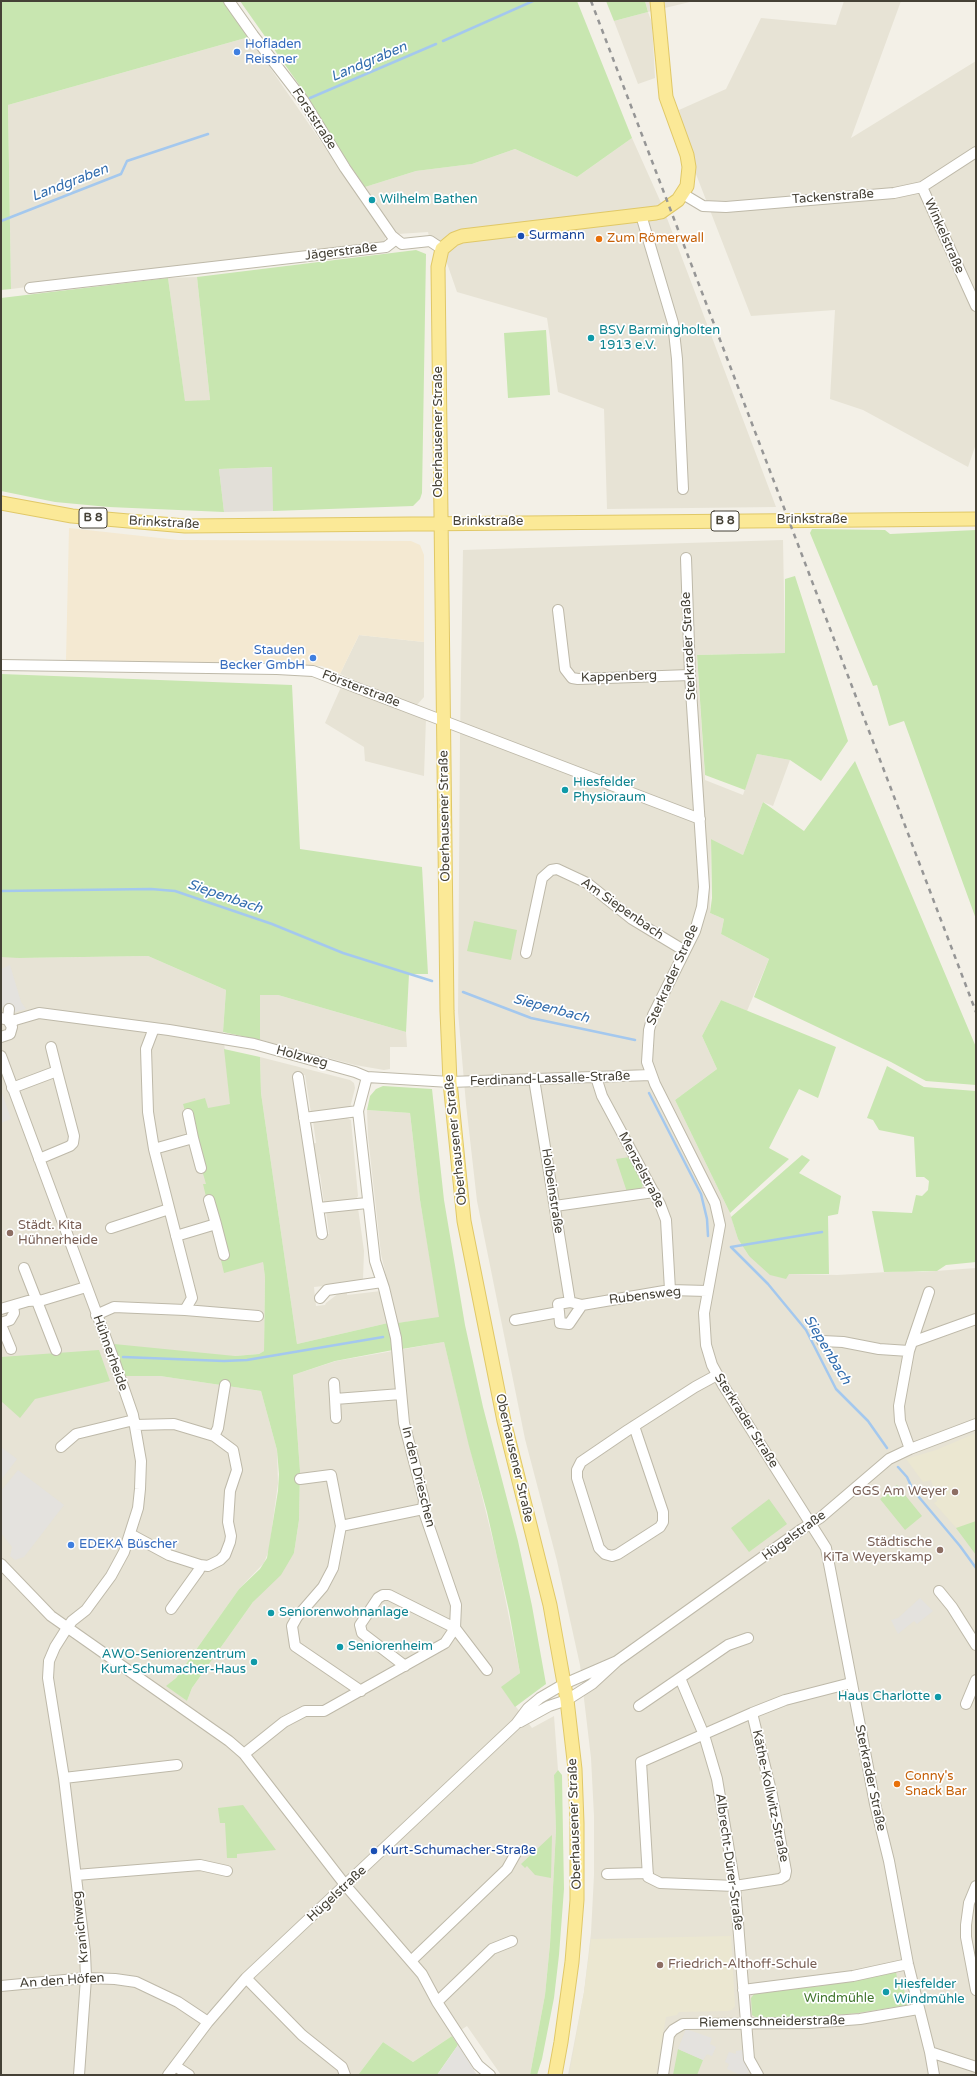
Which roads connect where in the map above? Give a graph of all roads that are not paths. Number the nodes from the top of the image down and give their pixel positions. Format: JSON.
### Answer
{"nodes":[{"id":1,"x":229,"y":1,"type":"edge"},
{"id":2,"x":657,"y":1,"type":"edge"},
{"id":3,"x":976,"y":152,"type":"edge"},
{"id":4,"x":922,"y":187,"type":"junction"},
{"id":5,"x":682,"y":194,"type":"junction"},
{"id":6,"x":642,"y":215,"type":"junction"},
{"id":7,"x":395,"y":240,"type":"junction"},
{"id":8,"x":442,"y":249,"type":"junction"},
{"id":9,"x":30,"y":288,"type":"dead end"},
{"id":10,"x":976,"y":306,"type":"edge"},
{"id":11,"x":683,"y":489,"type":"dead end"},
{"id":12,"x":1,"y":502,"type":"edge"},
{"id":13,"x":976,"y":519,"type":"edge"},
{"id":14,"x":440,"y":523,"type":"junction"},
{"id":15,"x":686,"y":558,"type":"dead end"},
{"id":16,"x":558,"y":610,"type":"dead end"},
{"id":17,"x":1,"y":665,"type":"edge"},
{"id":18,"x":690,"y":674,"type":"junction"},
{"id":19,"x":443,"y":721,"type":"junction"},
{"id":20,"x":700,"y":819,"type":"junction"},
{"id":21,"x":685,"y":952,"type":"junction"},
{"id":22,"x":526,"y":953,"type":"dead end"},
{"id":23,"x":9,"y":1009,"type":"dead end"},
{"id":24,"x":7,"y":1021,"type":"edge"},
{"id":25,"x":154,"y":1028,"type":"junction"},
{"id":26,"x":1,"y":1037,"type":"edge"},
{"id":27,"x":51,"y":1047,"type":"dead end"},
{"id":28,"x":1,"y":1056,"type":"edge"},
{"id":29,"x":57,"y":1071,"type":"junction"},
{"id":30,"x":651,"y":1075,"type":"junction"},
{"id":31,"x":298,"y":1077,"type":"dead end"},
{"id":32,"x":366,"y":1077,"type":"junction"},
{"id":33,"x":596,"y":1077,"type":"junction"},
{"id":34,"x":534,"y":1079,"type":"junction"},
{"id":35,"x":450,"y":1082,"type":"junction"},
{"id":36,"x":12,"y":1088,"type":"junction"},
{"id":37,"x":358,"y":1111,"type":"junction"},
{"id":38,"x":188,"y":1114,"type":"dead end"},
{"id":39,"x":304,"y":1118,"type":"junction"},
{"id":40,"x":193,"y":1138,"type":"junction"},
{"id":41,"x":154,"y":1149,"type":"junction"},
{"id":42,"x":39,"y":1159,"type":"junction"},
{"id":43,"x":201,"y":1168,"type":"dead end"},
{"id":44,"x":654,"y":1192,"type":"junction"},
{"id":45,"x":209,"y":1200,"type":"dead end"},
{"id":46,"x":367,"y":1203,"type":"junction"},
{"id":47,"x":555,"y":1206,"type":"junction"},
{"id":48,"x":319,"y":1208,"type":"junction"},
{"id":49,"x":169,"y":1209,"type":"junction"},
{"id":50,"x":216,"y":1224,"type":"junction"},
{"id":51,"x":111,"y":1228,"type":"dead end"},
{"id":52,"x":322,"y":1234,"type":"dead end"},
{"id":53,"x":176,"y":1236,"type":"junction"},
{"id":54,"x":224,"y":1255,"type":"dead end"},
{"id":55,"x":24,"y":1268,"type":"dead end"},
{"id":56,"x":382,"y":1282,"type":"junction"},
{"id":57,"x":86,"y":1287,"type":"junction"},
{"id":58,"x":670,"y":1290,"type":"junction"},
{"id":59,"x":707,"y":1291,"type":"junction"},
{"id":60,"x":929,"y":1292,"type":"dead end"},
{"id":61,"x":320,"y":1298,"type":"dead end"},
{"id":62,"x":36,"y":1301,"type":"junction"},
{"id":63,"x":570,"y":1302,"type":"junction"},
{"id":64,"x":582,"y":1304,"type":"junction"},
{"id":65,"x":13,"y":1306,"type":"junction"},
{"id":66,"x":1,"y":1310,"type":"edge"},
{"id":67,"x":185,"y":1310,"type":"junction"},
{"id":68,"x":559,"y":1312,"type":"junction"},
{"id":69,"x":96,"y":1314,"type":"junction"},
{"id":70,"x":258,"y":1316,"type":"dead end"},
{"id":71,"x":976,"y":1319,"type":"edge"},
{"id":72,"x":515,"y":1320,"type":"dead end"},
{"id":73,"x":1,"y":1324,"type":"edge"},
{"id":74,"x":822,"y":1341,"type":"dead end"},
{"id":75,"x":911,"y":1346,"type":"junction"},
{"id":76,"x":11,"y":1349,"type":"dead end"},
{"id":77,"x":56,"y":1350,"type":"dead end"},
{"id":78,"x":717,"y":1375,"type":"junction"},
{"id":79,"x":334,"y":1383,"type":"dead end"},
{"id":80,"x":225,"y":1385,"type":"dead end"},
{"id":81,"x":400,"y":1394,"type":"junction"},
{"id":82,"x":335,"y":1399,"type":"junction"},
{"id":83,"x":336,"y":1418,"type":"dead end"},
{"id":84,"x":134,"y":1422,"type":"junction"},
{"id":85,"x":976,"y":1424,"type":"edge"},
{"id":86,"x":634,"y":1426,"type":"junction"},
{"id":87,"x":214,"y":1436,"type":"junction"},
{"id":88,"x":61,"y":1447,"type":"dead end"},
{"id":89,"x":910,"y":1449,"type":"junction"},
{"id":90,"x":300,"y":1479,"type":"dead end"},
{"id":91,"x":423,"y":1509,"type":"junction"},
{"id":92,"x":810,"y":1524,"type":"junction"},
{"id":93,"x":341,"y":1526,"type":"junction"},
{"id":94,"x":130,"y":1534,"type":"junction"},
{"id":95,"x":1,"y":1564,"type":"edge"},
{"id":96,"x":200,"y":1565,"type":"junction"},
{"id":97,"x":939,"y":1591,"type":"dead end"},
{"id":98,"x":171,"y":1609,"type":"dead end"},
{"id":99,"x":67,"y":1628,"type":"junction"},
{"id":100,"x":455,"y":1628,"type":"junction"},
{"id":101,"x":748,"y":1638,"type":"dead end"},
{"id":102,"x":976,"y":1645,"type":"edge"},
{"id":103,"x":617,"y":1661,"type":"junction"},
{"id":104,"x":405,"y":1666,"type":"junction"},
{"id":105,"x":487,"y":1670,"type":"dead end"},
{"id":106,"x":680,"y":1678,"type":"junction"},
{"id":107,"x":976,"y":1680,"type":"edge"},
{"id":108,"x":851,"y":1683,"type":"junction"},
{"id":109,"x":564,"y":1684,"type":"junction"},
{"id":110,"x":361,"y":1691,"type":"junction"},
{"id":111,"x":567,"y":1700,"type":"junction"},
{"id":112,"x":966,"y":1704,"type":"dead end"},
{"id":113,"x":639,"y":1706,"type":"dead end"},
{"id":114,"x":752,"y":1713,"type":"junction"},
{"id":115,"x":516,"y":1724,"type":"junction"},
{"id":116,"x":704,"y":1735,"type":"junction"},
{"id":117,"x":244,"y":1754,"type":"junction"},
{"id":118,"x":177,"y":1765,"type":"dead end"},
{"id":119,"x":64,"y":1778,"type":"junction"},
{"id":120,"x":516,"y":1853,"type":"dead end"},
{"id":121,"x":227,"y":1871,"type":"dead end"},
{"id":122,"x":648,"y":1873,"type":"junction"},
{"id":123,"x":607,"y":1874,"type":"dead end"},
{"id":124,"x":76,"y":1875,"type":"junction"},
{"id":125,"x":346,"y":1886,"type":"junction"},
{"id":126,"x":735,"y":1886,"type":"junction"},
{"id":127,"x":976,"y":1886,"type":"edge"},
{"id":128,"x":512,"y":1941,"type":"dead end"},
{"id":129,"x":411,"y":1961,"type":"junction"},
{"id":130,"x":908,"y":1964,"type":"junction"},
{"id":131,"x":86,"y":1978,"type":"junction"},
{"id":132,"x":246,"y":1978,"type":"junction"},
{"id":133,"x":1,"y":1986,"type":"edge"},
{"id":134,"x":743,"y":1990,"type":"junction"},
{"id":135,"x":976,"y":1990,"type":"edge"},
{"id":136,"x":437,"y":2002,"type":"junction"},
{"id":137,"x":918,"y":2009,"type":"junction"},
{"id":138,"x":563,"y":2019,"type":"junction"},
{"id":139,"x":208,"y":2022,"type":"junction"},
{"id":140,"x":746,"y":2025,"type":"junction"},
{"id":141,"x":930,"y":2052,"type":"junction"},
{"id":142,"x":175,"y":2066,"type":"junction"},
{"id":143,"x":976,"y":2067,"type":"edge"},
{"id":144,"x":79,"y":2075,"type":"edge"},
{"id":145,"x":168,"y":2075,"type":"edge"},
{"id":146,"x":189,"y":2075,"type":"edge"},
{"id":147,"x":345,"y":2075,"type":"edge"},
{"id":148,"x":490,"y":2075,"type":"edge"},
{"id":149,"x":548,"y":2075,"type":"edge"},
{"id":150,"x":554,"y":2075,"type":"edge"},
{"id":151,"x":663,"y":2075,"type":"edge"},
{"id":152,"x":758,"y":2075,"type":"edge"},
{"id":153,"x":934,"y":2075,"type":"edge"}],
"edges":[{"from":1,"to":7,"type":"street","name":"Forststraße"},
{"from":2,"to":5,"type":"main road"},
{"from":3,"to":4,"type":"street","name":"Tackenstraße"},
{"from":4,"to":5,"type":"street","name":"Tackenstraße"},
{"from":4,"to":10,"type":"street","name":"Winkelstraße"},
{"from":5,"to":6,"type":"main road"},
{"from":6,"to":8,"type":"main road"},
{"from":6,"to":11,"type":"street"},
{"from":7,"to":8,"type":"street","name":"Jägerstraße"},
{"from":7,"to":9,"type":"street","name":"Jägerstraße"},
{"from":8,"to":14,"type":"main road","name":"Oberhausener Straße"},
{"from":12,"to":14,"type":"main road","name":"Brinkstraße","number":"B 8"},
{"from":13,"to":14,"type":"main road","name":"Brinkstraße","number":"B 8"},
{"from":14,"to":19,"type":"main road","name":"Oberhausener Straße"},
{"from":15,"to":18,"type":"street","name":"Sterkrader Straße"},
{"from":16,"to":18,"type":"street","name":"Kappenberg"},
{"from":17,"to":19,"type":"street","name":"Försterstraße"},
{"from":18,"to":20,"type":"street","name":"Sterkrader Straße"},
{"from":19,"to":20,"type":"street","name":"Försterstraße"},
{"from":19,"to":35,"type":"main road","name":"Oberhausener Straße"},
{"from":20,"to":21,"type":"street","name":"Sterkrader Straße"},
{"from":21,"to":22,"type":"street","name":"Am Siepenbach"},
{"from":21,"to":30,"type":"street","name":"Sterkrader Straße"},
{"from":23,"to":24,"type":"street"},
{"from":24,"to":25,"type":"street","name":"Holzweg"},
{"from":24,"to":26,"type":"street"},
{"from":25,"to":32,"type":"street","name":"Holzweg"},
{"from":25,"to":41,"type":"street"},
{"from":27,"to":29,"type":"street"},
{"from":28,"to":36,"type":"street","name":"Hühnerheide"},
{"from":29,"to":36,"type":"street"},
{"from":29,"to":42,"type":"street"},
{"from":30,"to":33,"type":"street","name":"Ferdinand-Lassalle-Straße"},
{"from":30,"to":59,"type":"street","name":"Sterkrader Straße"},
{"from":31,"to":39,"type":"street"},
{"from":32,"to":35,"type":"street","name":"Holzweg"},
{"from":32,"to":37,"type":"street","name":"In den Drieschen"},
{"from":33,"to":34,"type":"street","name":"Ferdinand-Lassalle-Straße"},
{"from":33,"to":44,"type":"street","name":"Menzelstraße"},
{"from":34,"to":35,"type":"street","name":"Ferdinand-Lassalle-Straße"},
{"from":34,"to":47,"type":"street","name":"Holbeinstraße"},
{"from":35,"to":109,"type":"main road","name":"Oberhausener Straße"},
{"from":36,"to":42,"type":"street","name":"Hühnerheide"},
{"from":37,"to":39,"type":"street"},
{"from":37,"to":46,"type":"street","name":"In den Drieschen"},
{"from":38,"to":40,"type":"street"},
{"from":39,"to":48,"type":"street"},
{"from":40,"to":41,"type":"street"},
{"from":40,"to":43,"type":"street"},
{"from":41,"to":49,"type":"street"},
{"from":42,"to":57,"type":"street","name":"Hühnerheide"},
{"from":44,"to":47,"type":"street"},
{"from":44,"to":58,"type":"street","name":"Menzelstraße"},
{"from":45,"to":50,"type":"street"},
{"from":46,"to":48,"type":"street"},
{"from":46,"to":56,"type":"street","name":"In den Drieschen"},
{"from":47,"to":63,"type":"street","name":"Holbeinstraße"},
{"from":48,"to":52,"type":"street"},
{"from":49,"to":51,"type":"street"},
{"from":49,"to":53,"type":"street"},
{"from":50,"to":53,"type":"street"},
{"from":50,"to":54,"type":"street"},
{"from":53,"to":67,"type":"street"},
{"from":55,"to":62,"type":"street"},
{"from":56,"to":61,"type":"street"},
{"from":56,"to":81,"type":"street","name":"In den Drieschen"},
{"from":57,"to":62,"type":"street"},
{"from":57,"to":69,"type":"street","name":"Hühnerheide"},
{"from":58,"to":59,"type":"street","name":"Rubensweg"},
{"from":58,"to":64,"type":"street","name":"Rubensweg"},
{"from":59,"to":78,"type":"street","name":"Sterkrader Straße"},
{"from":60,"to":75,"type":"street"},
{"from":62,"to":65,"type":"street"},
{"from":62,"to":77,"type":"street"},
{"from":63,"to":64,"type":"street","name":"Rubensweg"},
{"from":63,"to":68,"type":"street"},
{"from":64,"to":68,"type":"street"},
{"from":65,"to":66,"type":"street"},
{"from":65,"to":73,"type":"street"},
{"from":67,"to":69,"type":"street"},
{"from":67,"to":70,"type":"street"},
{"from":68,"to":72,"type":"street"},
{"from":69,"to":84,"type":"street","name":"Hühnerheide"},
{"from":71,"to":75,"type":"street"},
{"from":73,"to":76,"type":"street"},
{"from":74,"to":75,"type":"street"},
{"from":75,"to":89,"type":"street"},
{"from":78,"to":86,"type":"street"},
{"from":78,"to":92,"type":"street","name":"Sterkrader Straße"},
{"from":79,"to":82,"type":"street"},
{"from":80,"to":87,"type":"street"},
{"from":81,"to":82,"type":"street"},
{"from":81,"to":91,"type":"street","name":"In den Drieschen"},
{"from":82,"to":83,"type":"street"},
{"from":84,"to":87,"type":"street"},
{"from":84,"to":88,"type":"street"},
{"from":84,"to":94,"type":"street","name":"Hühnerheide"},
{"from":85,"to":89,"type":"street","name":"Hügelstraße"},
{"from":86,"to":86,"type":"street"},
{"from":87,"to":96,"type":"street"},
{"from":89,"to":92,"type":"street","name":"Hügelstraße"},
{"from":90,"to":93,"type":"street"},
{"from":91,"to":93,"type":"street"},
{"from":91,"to":100,"type":"street","name":"In den Drieschen"},
{"from":92,"to":103,"type":"street","name":"Hügelstraße"},
{"from":92,"to":108,"type":"street","name":"Sterkrader Straße"},
{"from":93,"to":110,"type":"street"},
{"from":94,"to":96,"type":"street"},
{"from":94,"to":99,"type":"street","name":"Hühnerheide"},
{"from":95,"to":99,"type":"street"},
{"from":96,"to":98,"type":"street"},
{"from":97,"to":102,"type":"street"},
{"from":99,"to":117,"type":"street"},
{"from":99,"to":119,"type":"street","name":"Kranichweg"},
{"from":100,"to":104,"type":"street"},
{"from":100,"to":104,"type":"street"},
{"from":100,"to":105,"type":"street"},
{"from":101,"to":106,"type":"street"},
{"from":103,"to":109,"type":"street","name":"Hügelstraße"},
{"from":103,"to":111,"type":"street","name":"Hügelstraße"},
{"from":104,"to":110,"type":"street"},
{"from":106,"to":113,"type":"street"},
{"from":106,"to":116,"type":"street","name":"Albrecht-Dürer-Straße"},
{"from":107,"to":112,"type":"street"},
{"from":108,"to":114,"type":"street"},
{"from":108,"to":130,"type":"street","name":"Sterkrader Straße"},
{"from":109,"to":111,"type":"main road","name":"Oberhausener Straße"},
{"from":109,"to":115,"type":"street","name":"Hügelstraße"},
{"from":110,"to":117,"type":"street"},
{"from":111,"to":115,"type":"street","name":"Hügelstraße"},
{"from":111,"to":138,"type":"main road","name":"Oberhausener Straße"},
{"from":114,"to":116,"type":"street"},
{"from":114,"to":126,"type":"street","name":"Käthe-Kollwitz-Straße"},
{"from":115,"to":125,"type":"street","name":"Hügelstraße"},
{"from":116,"to":122,"type":"street"},
{"from":116,"to":126,"type":"street","name":"Albrecht-Dürer-Straße"},
{"from":117,"to":125,"type":"street"},
{"from":118,"to":119,"type":"street"},
{"from":119,"to":124,"type":"street","name":"Kranichweg"},
{"from":120,"to":129,"type":"street"},
{"from":121,"to":124,"type":"street","name":"Kranichweg"},
{"from":122,"to":123,"type":"street"},
{"from":122,"to":126,"type":"street","name":"Käthe-Kollwitz-Straße"},
{"from":124,"to":131,"type":"street","name":"Kranichweg"},
{"from":125,"to":129,"type":"street"},
{"from":125,"to":132,"type":"street","name":"Hügelstraße"},
{"from":126,"to":134,"type":"street","name":"Albrecht-Dürer-Straße"},
{"from":127,"to":135,"type":"street"},
{"from":128,"to":136,"type":"street"},
{"from":129,"to":136,"type":"street"},
{"from":130,"to":134,"type":"street"},
{"from":130,"to":137,"type":"street","name":"Sterkrader Straße"},
{"from":131,"to":133,"type":"street","name":"An den Höfen"},
{"from":131,"to":139,"type":"street","name":"An den Höfen"},
{"from":131,"to":144,"type":"street","name":"Kranichweg"},
{"from":132,"to":139,"type":"street","name":"Hügelstraße"},
{"from":132,"to":147,"type":"street"},
{"from":134,"to":140,"type":"street","name":"Albrecht-Dürer-Straße"},
{"from":136,"to":148,"type":"street"},
{"from":137,"to":140,"type":"street","name":"Riemenschneiderstraße"},
{"from":137,"to":141,"type":"street","name":"Sterkrader Straße"},
{"from":138,"to":149,"type":"main road","name":"Oberhausener Straße"},
{"from":138,"to":150,"type":"main road","name":"Oberhausener Straße"},
{"from":139,"to":142,"type":"street","name":"Hügelstraße"},
{"from":140,"to":151,"type":"street","name":"Riemenschneiderstraße"},
{"from":140,"to":152,"type":"street","name":"Albrecht-Dürer-Straße"},
{"from":141,"to":143,"type":"street"},
{"from":141,"to":153,"type":"street","name":"Sterkrader Straße"},
{"from":142,"to":145,"type":"street","name":"Hügelstraße"},
{"from":142,"to":146,"type":"street"}]}
